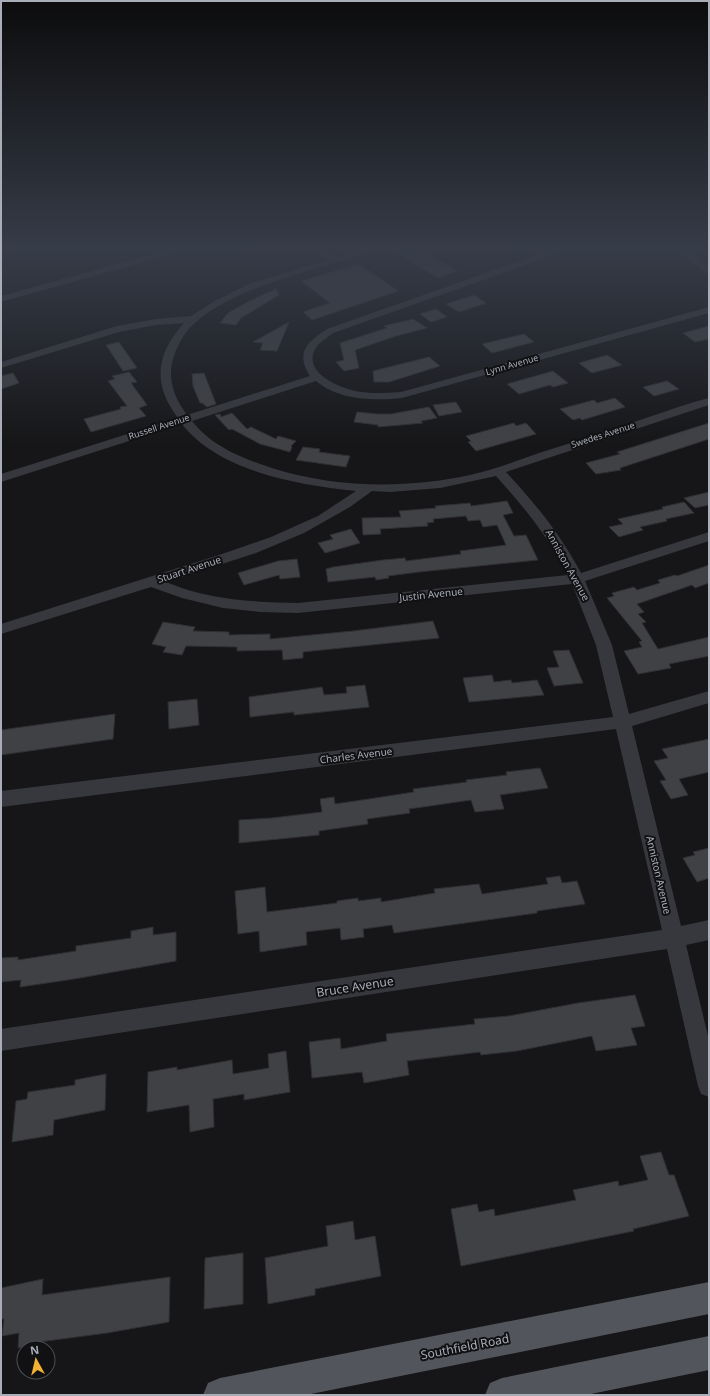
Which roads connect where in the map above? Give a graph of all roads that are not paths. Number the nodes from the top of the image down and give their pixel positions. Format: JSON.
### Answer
{"nodes":[{"id":1,"x":199,"y":315,"type":"edge"},
{"id":2,"x":377,"y":315,"type":"edge"},
{"id":3,"x":690,"y":315,"type":"edge"},
{"id":4,"x":193,"y":319,"type":"junction"},
{"id":5,"x":1,"y":365,"type":"edge"},
{"id":6,"x":317,"y":377,"type":"junction"},
{"id":7,"x":709,"y":401,"type":"edge"},
{"id":8,"x":184,"y":419,"type":"junction"},
{"id":9,"x":498,"y":471,"type":"junction"},
{"id":10,"x":1,"y":478,"type":"edge"},
{"id":11,"x":368,"y":488,"type":"junction"},
{"id":12,"x":709,"y":536,"type":"edge"},
{"id":13,"x":577,"y":578,"type":"junction"},
{"id":14,"x":151,"y":581,"type":"junction"},
{"id":15,"x":1,"y":629,"type":"edge"},
{"id":16,"x":709,"y":697,"type":"edge"},
{"id":17,"x":623,"y":722,"type":"junction"},
{"id":18,"x":1,"y":799,"type":"edge"},
{"id":19,"x":709,"y":930,"type":"edge"},
{"id":20,"x":674,"y":938,"type":"junction"},
{"id":21,"x":1,"y":1040,"type":"edge"},
{"id":22,"x":709,"y":1086,"type":"edge"},
{"id":23,"x":709,"y":1298,"type":"edge"},
{"id":24,"x":709,"y":1352,"type":"edge"},
{"id":25,"x":257,"y":1391,"type":"edge"},
{"id":26,"x":220,"y":1395,"type":"edge"},
{"id":27,"x":502,"y":1395,"type":"edge"}],
"edges":[{"from":1,"to":4,"type":"street"},
{"from":2,"to":6,"type":"street"},
{"from":3,"to":6,"type":"street","name":"Lynn Avenue"},
{"from":4,"to":5,"type":"street"},
{"from":4,"to":8,"type":"street"},
{"from":6,"to":8,"type":"street","name":"Russell Avenue"},
{"from":7,"to":9,"type":"street","name":"Swedes Avenue"},
{"from":8,"to":10,"type":"street","name":"Russell Avenue"},
{"from":8,"to":11,"type":"street"},
{"from":9,"to":11,"type":"street"},
{"from":9,"to":13,"type":"street","name":"Anniston Avenue"},
{"from":11,"to":14,"type":"street","name":"Stuart Avenue"},
{"from":12,"to":13,"type":"street","name":"Justin Avenue"},
{"from":13,"to":14,"type":"street","name":"Justin Avenue"},
{"from":13,"to":17,"type":"street","name":"Anniston Avenue"},
{"from":14,"to":15,"type":"street","name":"Stuart Avenue"},
{"from":16,"to":17,"type":"street","name":"Charles Avenue"},
{"from":17,"to":18,"type":"street","name":"Charles Avenue"},
{"from":17,"to":20,"type":"street","name":"Anniston Avenue"},
{"from":19,"to":20,"type":"street","name":"Bruce Avenue"},
{"from":20,"to":21,"type":"street","name":"Bruce Avenue"},
{"from":20,"to":22,"type":"street","name":"Anniston Avenue"},
{"from":23,"to":25,"type":"main road","name":"Southfield Road"},
{"from":24,"to":27,"type":"main road"},
{"from":25,"to":26,"type":"main road","name":"Southfield Road"}]}
